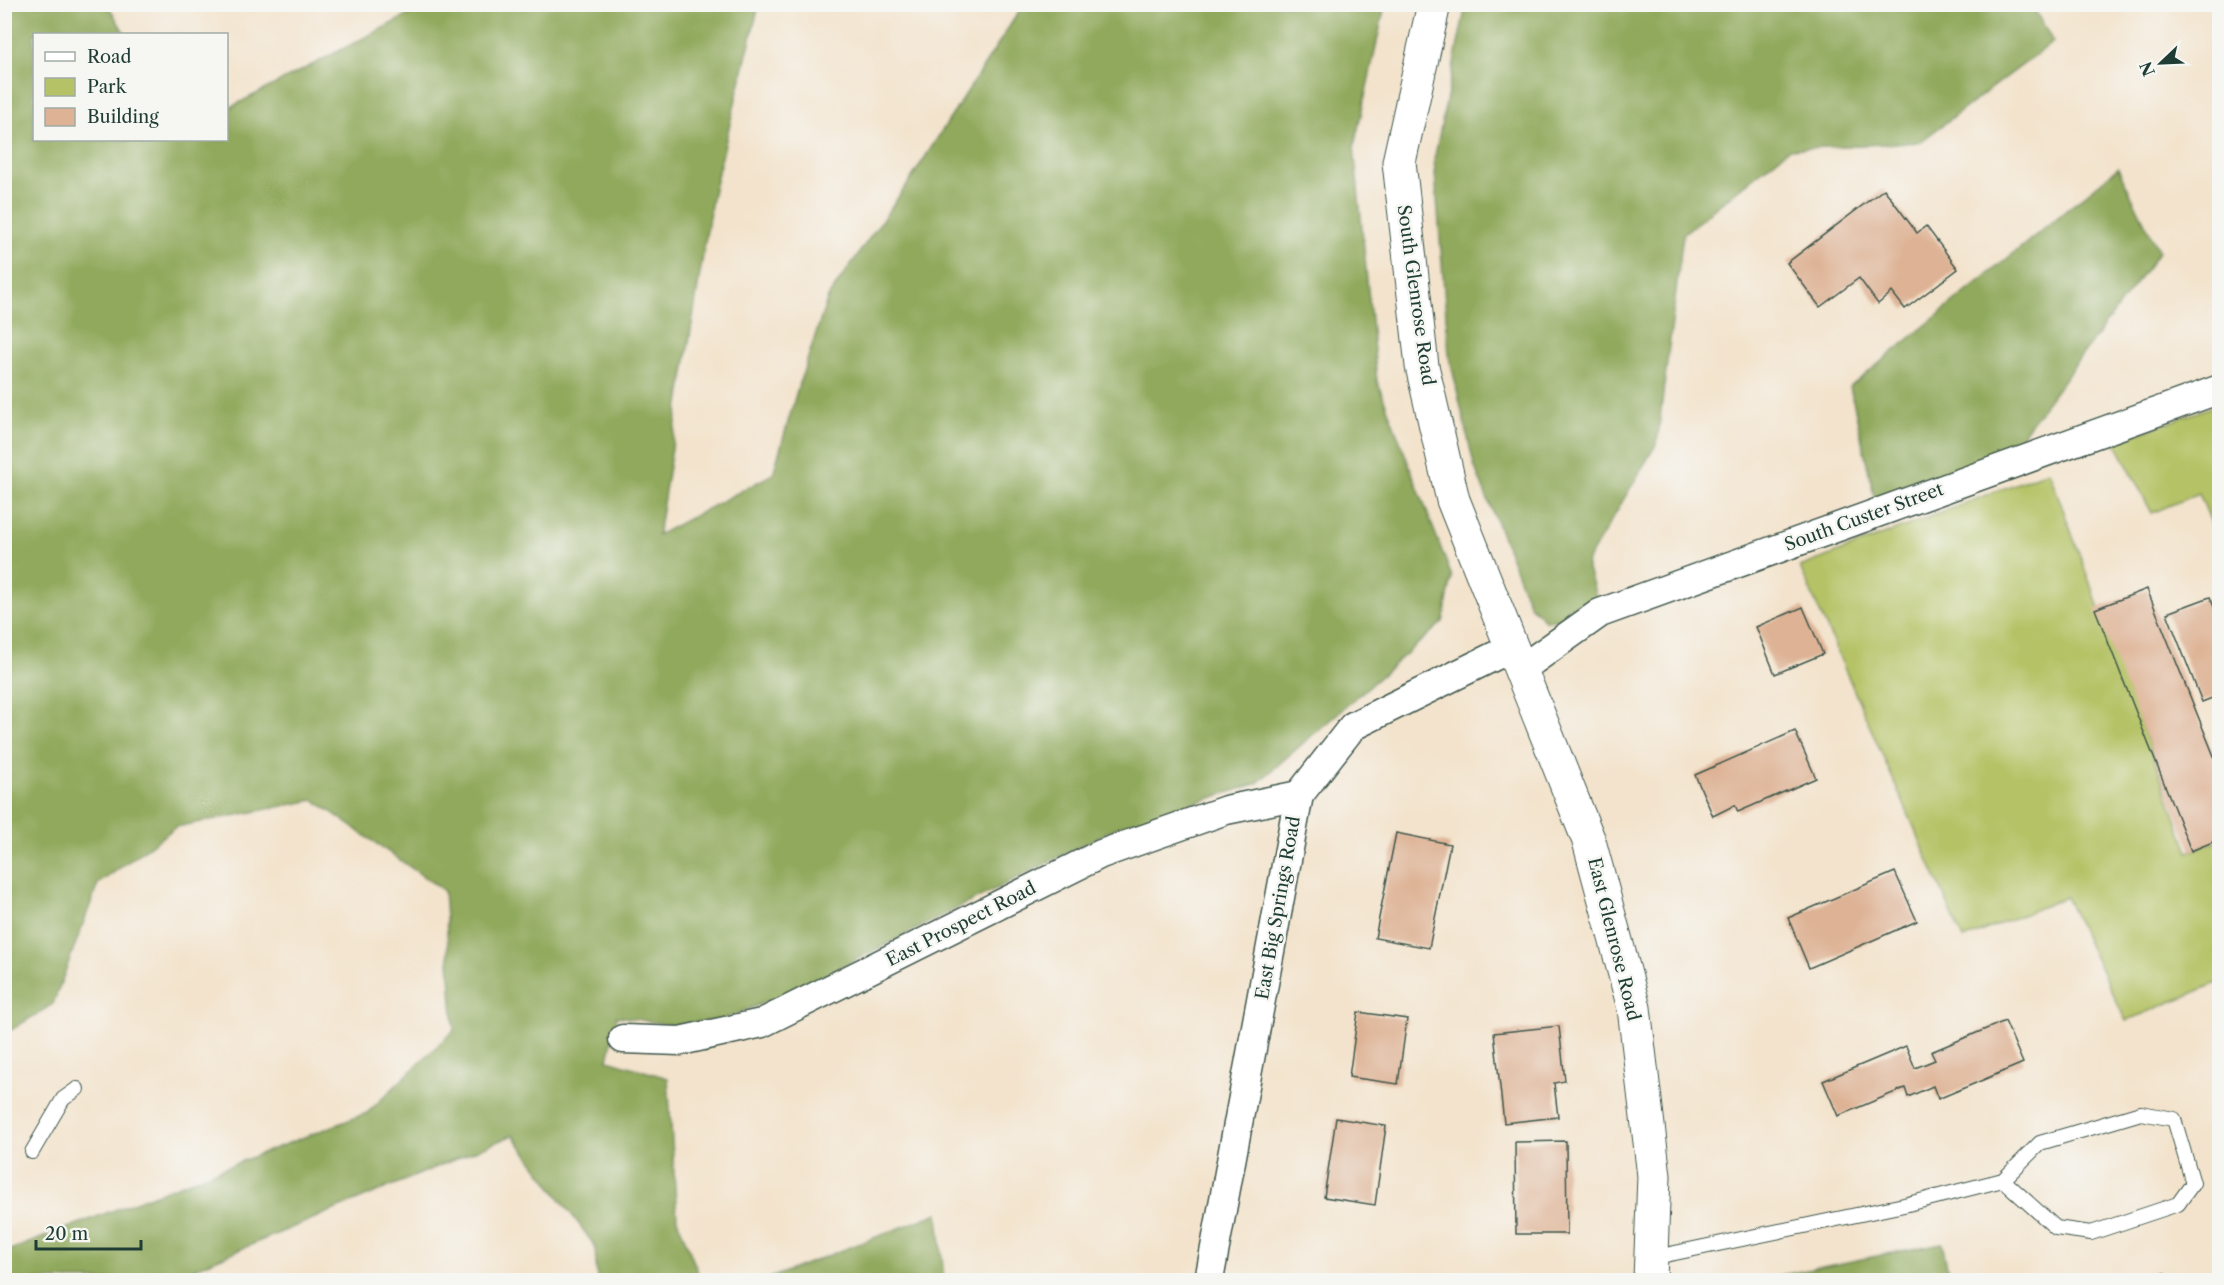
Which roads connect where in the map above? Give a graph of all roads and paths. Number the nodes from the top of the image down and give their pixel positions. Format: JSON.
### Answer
{"nodes":[{"id":1,"x":1434,"y":4,"type":"edge"},
{"id":2,"x":2220,"y":389,"type":"edge"},
{"id":3,"x":1516,"y":658,"type":"junction"},
{"id":4,"x":1299,"y":795,"type":"junction"},
{"id":5,"x":623,"y":1039,"type":"dead end"},
{"id":6,"x":77,"y":1089,"type":"dead end"},
{"id":7,"x":32,"y":1152,"type":"dead end"},
{"id":8,"x":2003,"y":1180,"type":"junction"},
{"id":9,"x":1650,"y":1269,"type":"edge"},
{"id":10,"x":1209,"y":1281,"type":"edge"}],
"edges":[{"from":1,"to":3,"type":"street","name":"South Glenrose Road"},
{"from":2,"to":3,"type":"street","name":"South Custer Street"},
{"from":3,"to":4,"type":"street","name":"East Big Springs Road"},
{"from":3,"to":9,"type":"street","name":"East Glenrose Road"},
{"from":4,"to":5,"type":"street","name":"East Prospect Road"},
{"from":4,"to":10,"type":"street","name":"East Big Springs Road"},
{"from":6,"to":7,"type":"lane"},
{"from":8,"to":8,"type":"lane"},
{"from":8,"to":9,"type":"lane"}]}
